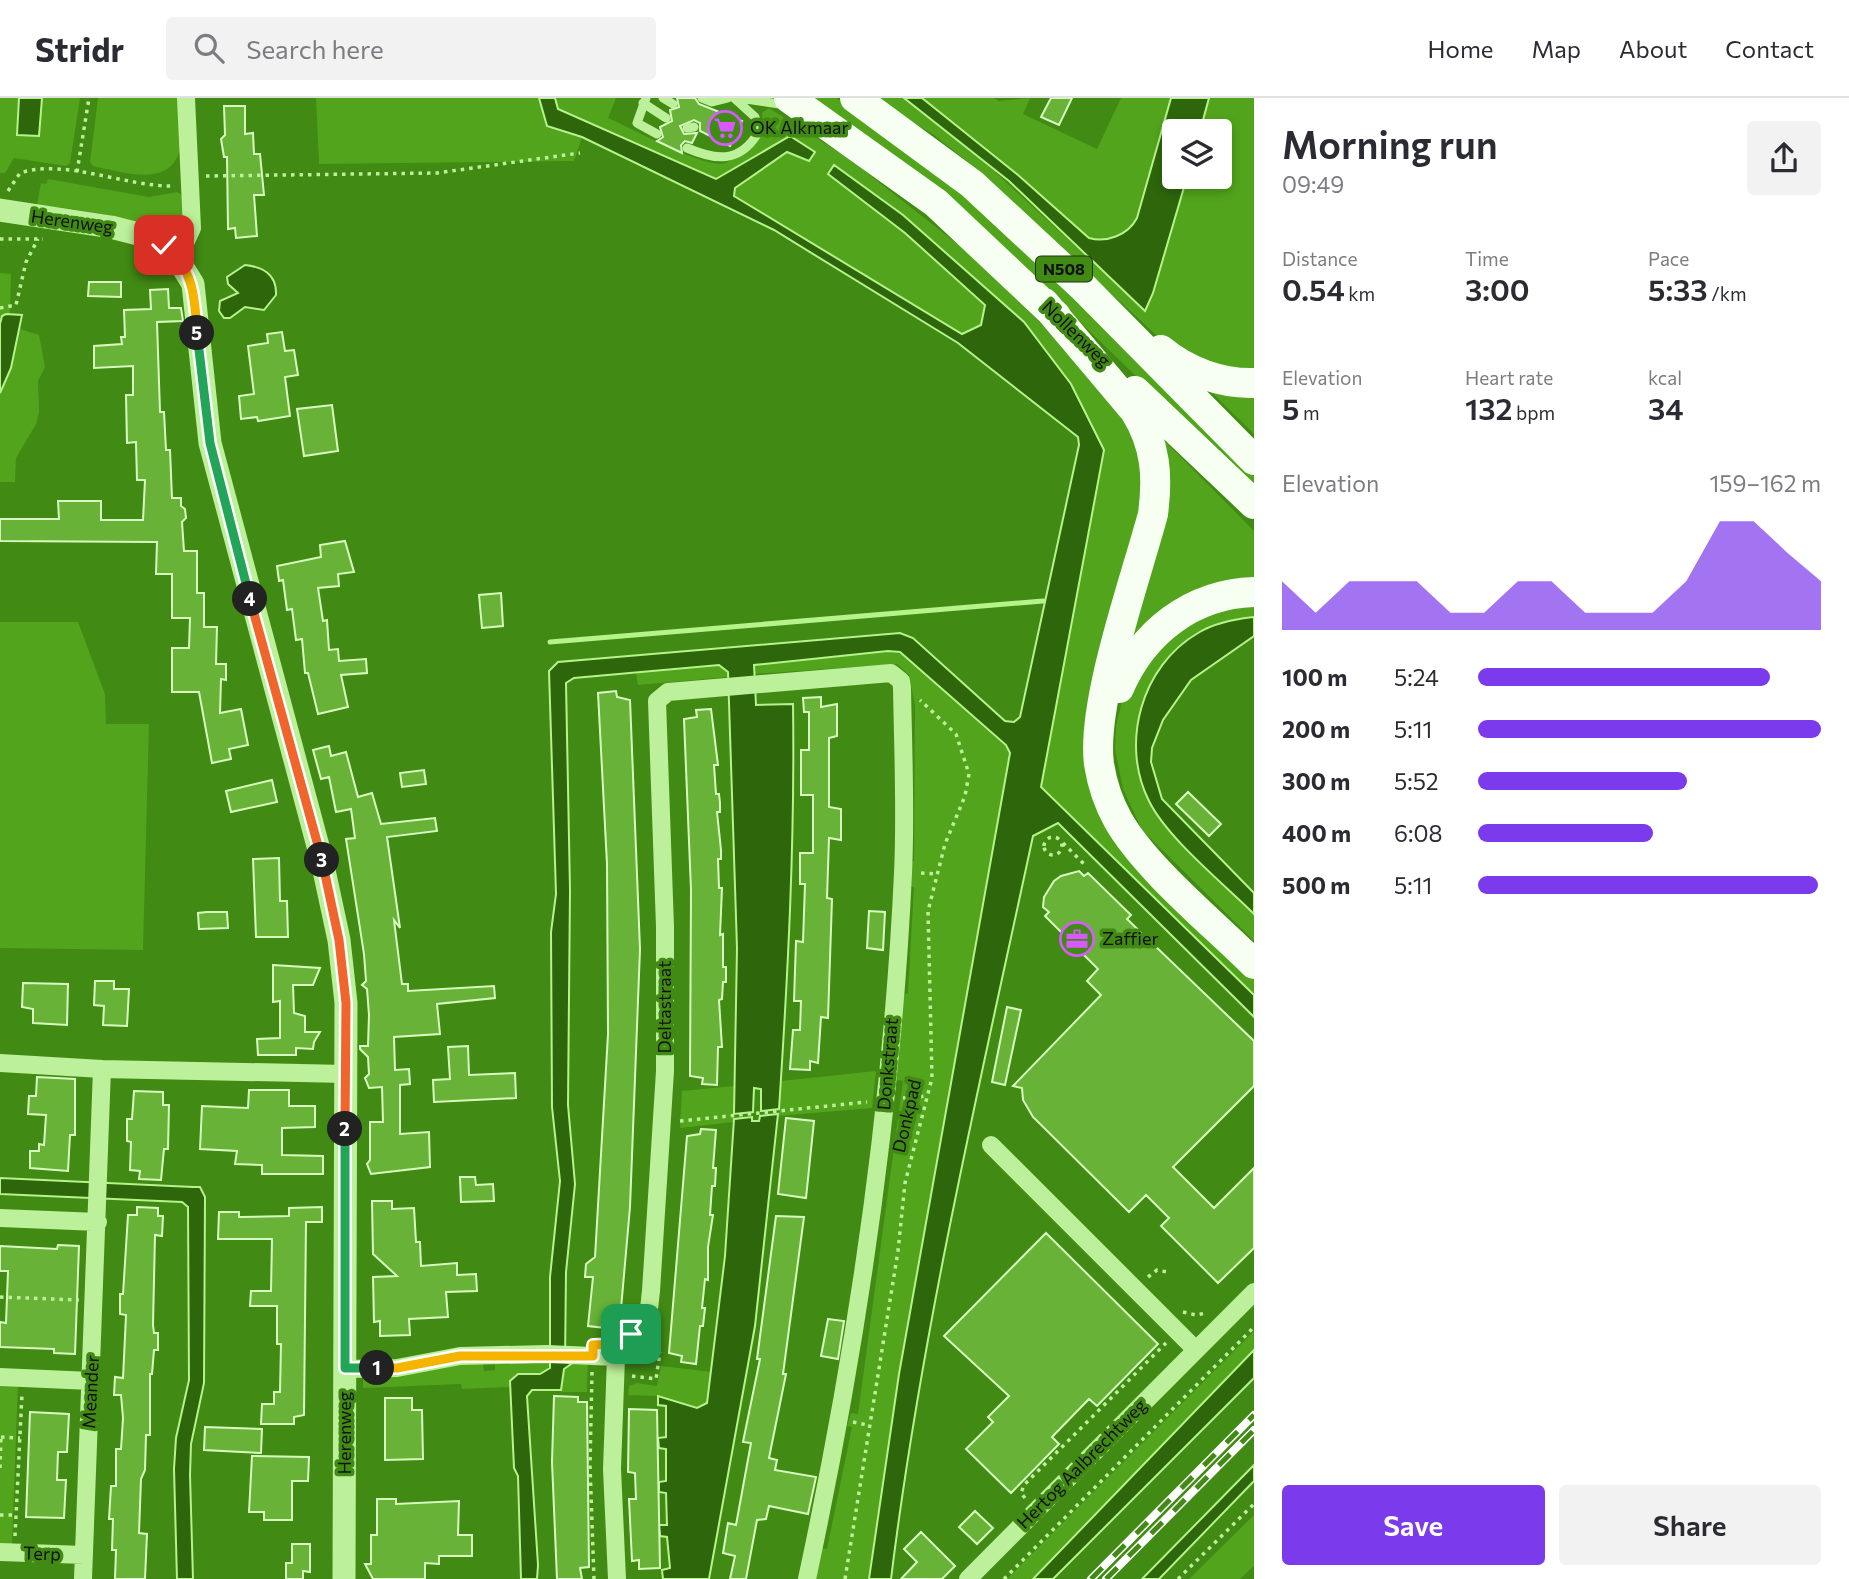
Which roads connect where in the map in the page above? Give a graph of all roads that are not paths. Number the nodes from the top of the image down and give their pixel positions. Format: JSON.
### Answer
{"nodes":[{"id":1,"x":186,"y":98,"type":"edge"},
{"id":2,"x":663,"y":98,"type":"edge"},
{"id":3,"x":702,"y":98,"type":"edge"},
{"id":4,"x":727,"y":98,"type":"edge"},
{"id":5,"x":734,"y":98,"type":"edge"},
{"id":6,"x":739,"y":98,"type":"edge"},
{"id":7,"x":855,"y":98,"type":"edge"},
{"id":8,"x":645,"y":101,"type":"edge"},
{"id":9,"x":798,"y":103,"type":"edge"},
{"id":10,"x":673,"y":104,"type":"dead end"},
{"id":11,"x":666,"y":118,"type":"dead end"},
{"id":12,"x":657,"y":134,"type":"dead end"},
{"id":13,"x":687,"y":148,"type":"dead end"},
{"id":14,"x":3,"y":202,"type":"edge"},
{"id":15,"x":178,"y":259,"type":"junction"},
{"id":16,"x":1083,"y":287,"type":"junction"},
{"id":17,"x":1044,"y":303,"type":"junction"},
{"id":18,"x":1254,"y":383,"type":"edge"},
{"id":19,"x":1254,"y":460,"type":"edge"},
{"id":20,"x":1254,"y":505,"type":"edge"},
{"id":21,"x":1254,"y":592,"type":"edge"},
{"id":22,"x":902,"y":688,"type":"joint"},
{"id":23,"x":1254,"y":951,"type":"edge"},
{"id":24,"x":1254,"y":964,"type":"edge"},
{"id":25,"x":0,"y":1063,"type":"edge"},
{"id":26,"x":102,"y":1069,"type":"junction"},
{"id":27,"x":346,"y":1074,"type":"junction"},
{"id":28,"x":991,"y":1145,"type":"dead end"},
{"id":29,"x":98,"y":1213,"type":"junction"},
{"id":30,"x":0,"y":1218,"type":"edge"},
{"id":31,"x":1254,"y":1292,"type":"edge"},
{"id":32,"x":1195,"y":1349,"type":"junction"},
{"id":33,"x":616,"y":1357,"type":"junction"},
{"id":34,"x":345,"y":1368,"type":"junction"},
{"id":35,"x":0,"y":1377,"type":"edge"},
{"id":36,"x":91,"y":1381,"type":"junction"},
{"id":37,"x":7,"y":1552,"type":"edge"},
{"id":38,"x":84,"y":1555,"type":"junction"},
{"id":39,"x":83,"y":1579,"type":"edge"},
{"id":40,"x":344,"y":1579,"type":"edge"},
{"id":41,"x":617,"y":1579,"type":"edge"},
{"id":42,"x":807,"y":1579,"type":"edge"},
{"id":43,"x":968,"y":1579,"type":"edge"}],
"edges":[{"from":1,"to":15,"type":"street"},
{"from":2,"to":10,"type":"lane"},
{"from":3,"to":4,"type":"lane"},
{"from":5,"to":13,"type":"lane"},
{"from":6,"to":9,"type":"lane"},
{"from":7,"to":16,"type":"highway","number":"N508"},
{"from":8,"to":11,"type":"lane"},
{"from":8,"to":12,"type":"lane"},
{"from":9,"to":17,"type":"highway","name":"Nollenweg","number":"N508"},
{"from":14,"to":15,"type":"street","name":"Herenweg"},
{"from":15,"to":27,"type":"street","name":"Herenweg"},
{"from":16,"to":18,"type":"highway"},
{"from":16,"to":19,"type":"highway","number":"N508"},
{"from":17,"to":20,"type":"highway","name":"Nollenweg","number":"N508"},
{"from":17,"to":24,"type":"highway"},
{"from":21,"to":23,"type":"highway"},
{"from":22,"to":33,"type":"street","name":"Deltastraat"},
{"from":22,"to":42,"type":"street","name":"Donkstraat"},
{"from":25,"to":26,"type":"street"},
{"from":26,"to":27,"type":"street"},
{"from":26,"to":29,"type":"street","name":"Meander"},
{"from":27,"to":34,"type":"street","name":"Herenweg"},
{"from":28,"to":32,"type":"street"},
{"from":29,"to":30,"type":"street"},
{"from":29,"to":36,"type":"street","name":"Meander"},
{"from":31,"to":32,"type":"street","name":"Hertog Aalbrechtweg"},
{"from":32,"to":43,"type":"street","name":"Hertog Aalbrechtweg"},
{"from":33,"to":34,"type":"street"},
{"from":33,"to":41,"type":"street"},
{"from":34,"to":40,"type":"street","name":"Herenweg"},
{"from":35,"to":36,"type":"street"},
{"from":36,"to":38,"type":"street","name":"Meander"},
{"from":37,"to":38,"type":"street","name":"Terp"},
{"from":38,"to":39,"type":"street","name":"Meander"}]}
